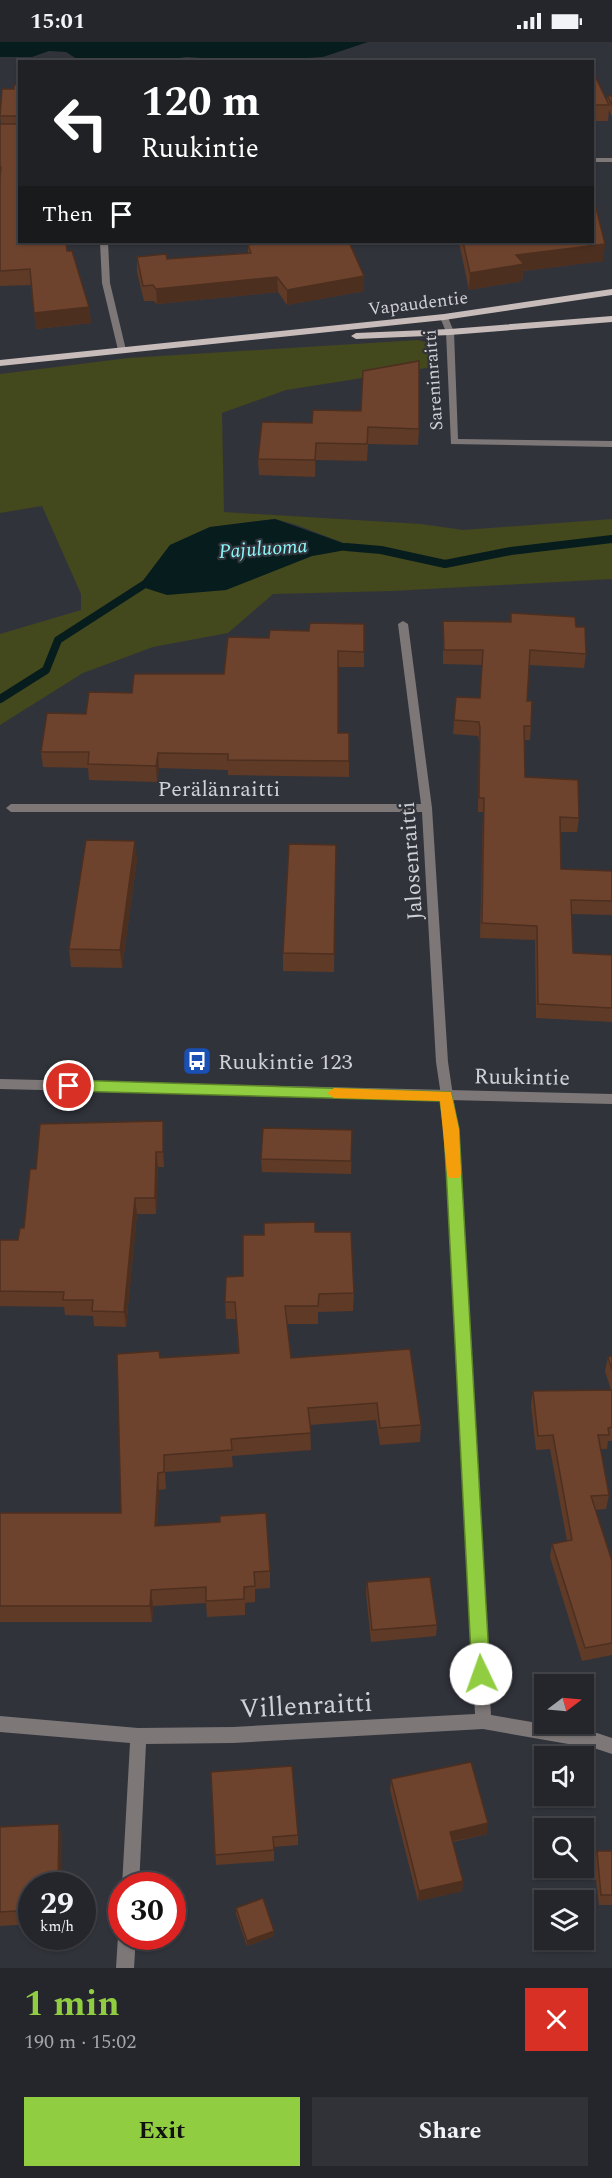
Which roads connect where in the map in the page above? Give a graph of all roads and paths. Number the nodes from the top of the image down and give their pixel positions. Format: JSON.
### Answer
{"nodes":[{"id":1,"x":594,"y":160,"type":"edge"},
{"id":2,"x":612,"y":160,"type":"edge"},
{"id":3,"x":104,"y":243,"type":"edge"},
{"id":4,"x":612,"y":292,"type":"edge"},
{"id":5,"x":444,"y":317,"type":"junction"},
{"id":6,"x":612,"y":319,"type":"edge"},
{"id":7,"x":450,"y":332,"type":"junction"},
{"id":8,"x":227,"y":341,"type":"junction"},
{"id":9,"x":122,"y":350,"type":"junction"},
{"id":10,"x":0,"y":363,"type":"edge"},
{"id":11,"x":612,"y":444,"type":"edge"},
{"id":12,"x":403,"y":624,"type":"dead end"},
{"id":13,"x":11,"y":808,"type":"dead end"},
{"id":14,"x":427,"y":808,"type":"junction"},
{"id":15,"x":0,"y":1084,"type":"edge"},
{"id":16,"x":446,"y":1095,"type":"junction"},
{"id":17,"x":612,"y":1099,"type":"edge"},
{"id":18,"x":483,"y":1721,"type":"junction"},
{"id":19,"x":0,"y":1724,"type":"edge"},
{"id":20,"x":138,"y":1736,"type":"junction"},
{"id":21,"x":612,"y":1746,"type":"edge"},
{"id":22,"x":131,"y":1872,"type":"edge"},
{"id":23,"x":126,"y":1950,"type":"edge"},
{"id":24,"x":125,"y":1968,"type":"edge"}],
"edges":[{"from":1,"to":2,"type":"street"},
{"from":3,"to":9,"type":"street"},
{"from":4,"to":5,"type":"main road","name":"Vapaudentie"},
{"from":5,"to":7,"type":"street","name":"Sareninraitti"},
{"from":5,"to":8,"type":"main road","name":"Vapaudentie"},
{"from":6,"to":7,"type":"main road","name":"Vapaudentie"},
{"from":7,"to":8,"type":"main road","name":"Vapaudentie"},
{"from":7,"to":11,"type":"street","name":"Sareninraitti"},
{"from":8,"to":9,"type":"main road","name":"Vapaudentie"},
{"from":9,"to":10,"type":"main road","name":"Vapaudentie"},
{"from":12,"to":14,"type":"street","name":"Jalosenraitti"},
{"from":13,"to":14,"type":"street","name":"Perälänraitti"},
{"from":14,"to":16,"type":"street","name":"Jalosenraitti"},
{"from":15,"to":16,"type":"street","name":"Ruukintie"},
{"from":16,"to":17,"type":"street","name":"Ruukintie"},
{"from":16,"to":18,"type":"street","name":"Jalosenraitti"},
{"from":18,"to":20,"type":"street","name":"Villenraitti"},
{"from":18,"to":21,"type":"street","name":"Villenraitti"},
{"from":19,"to":20,"type":"street","name":"Villenraitti"},
{"from":20,"to":22,"type":"street"},
{"from":23,"to":24,"type":"street"}]}
